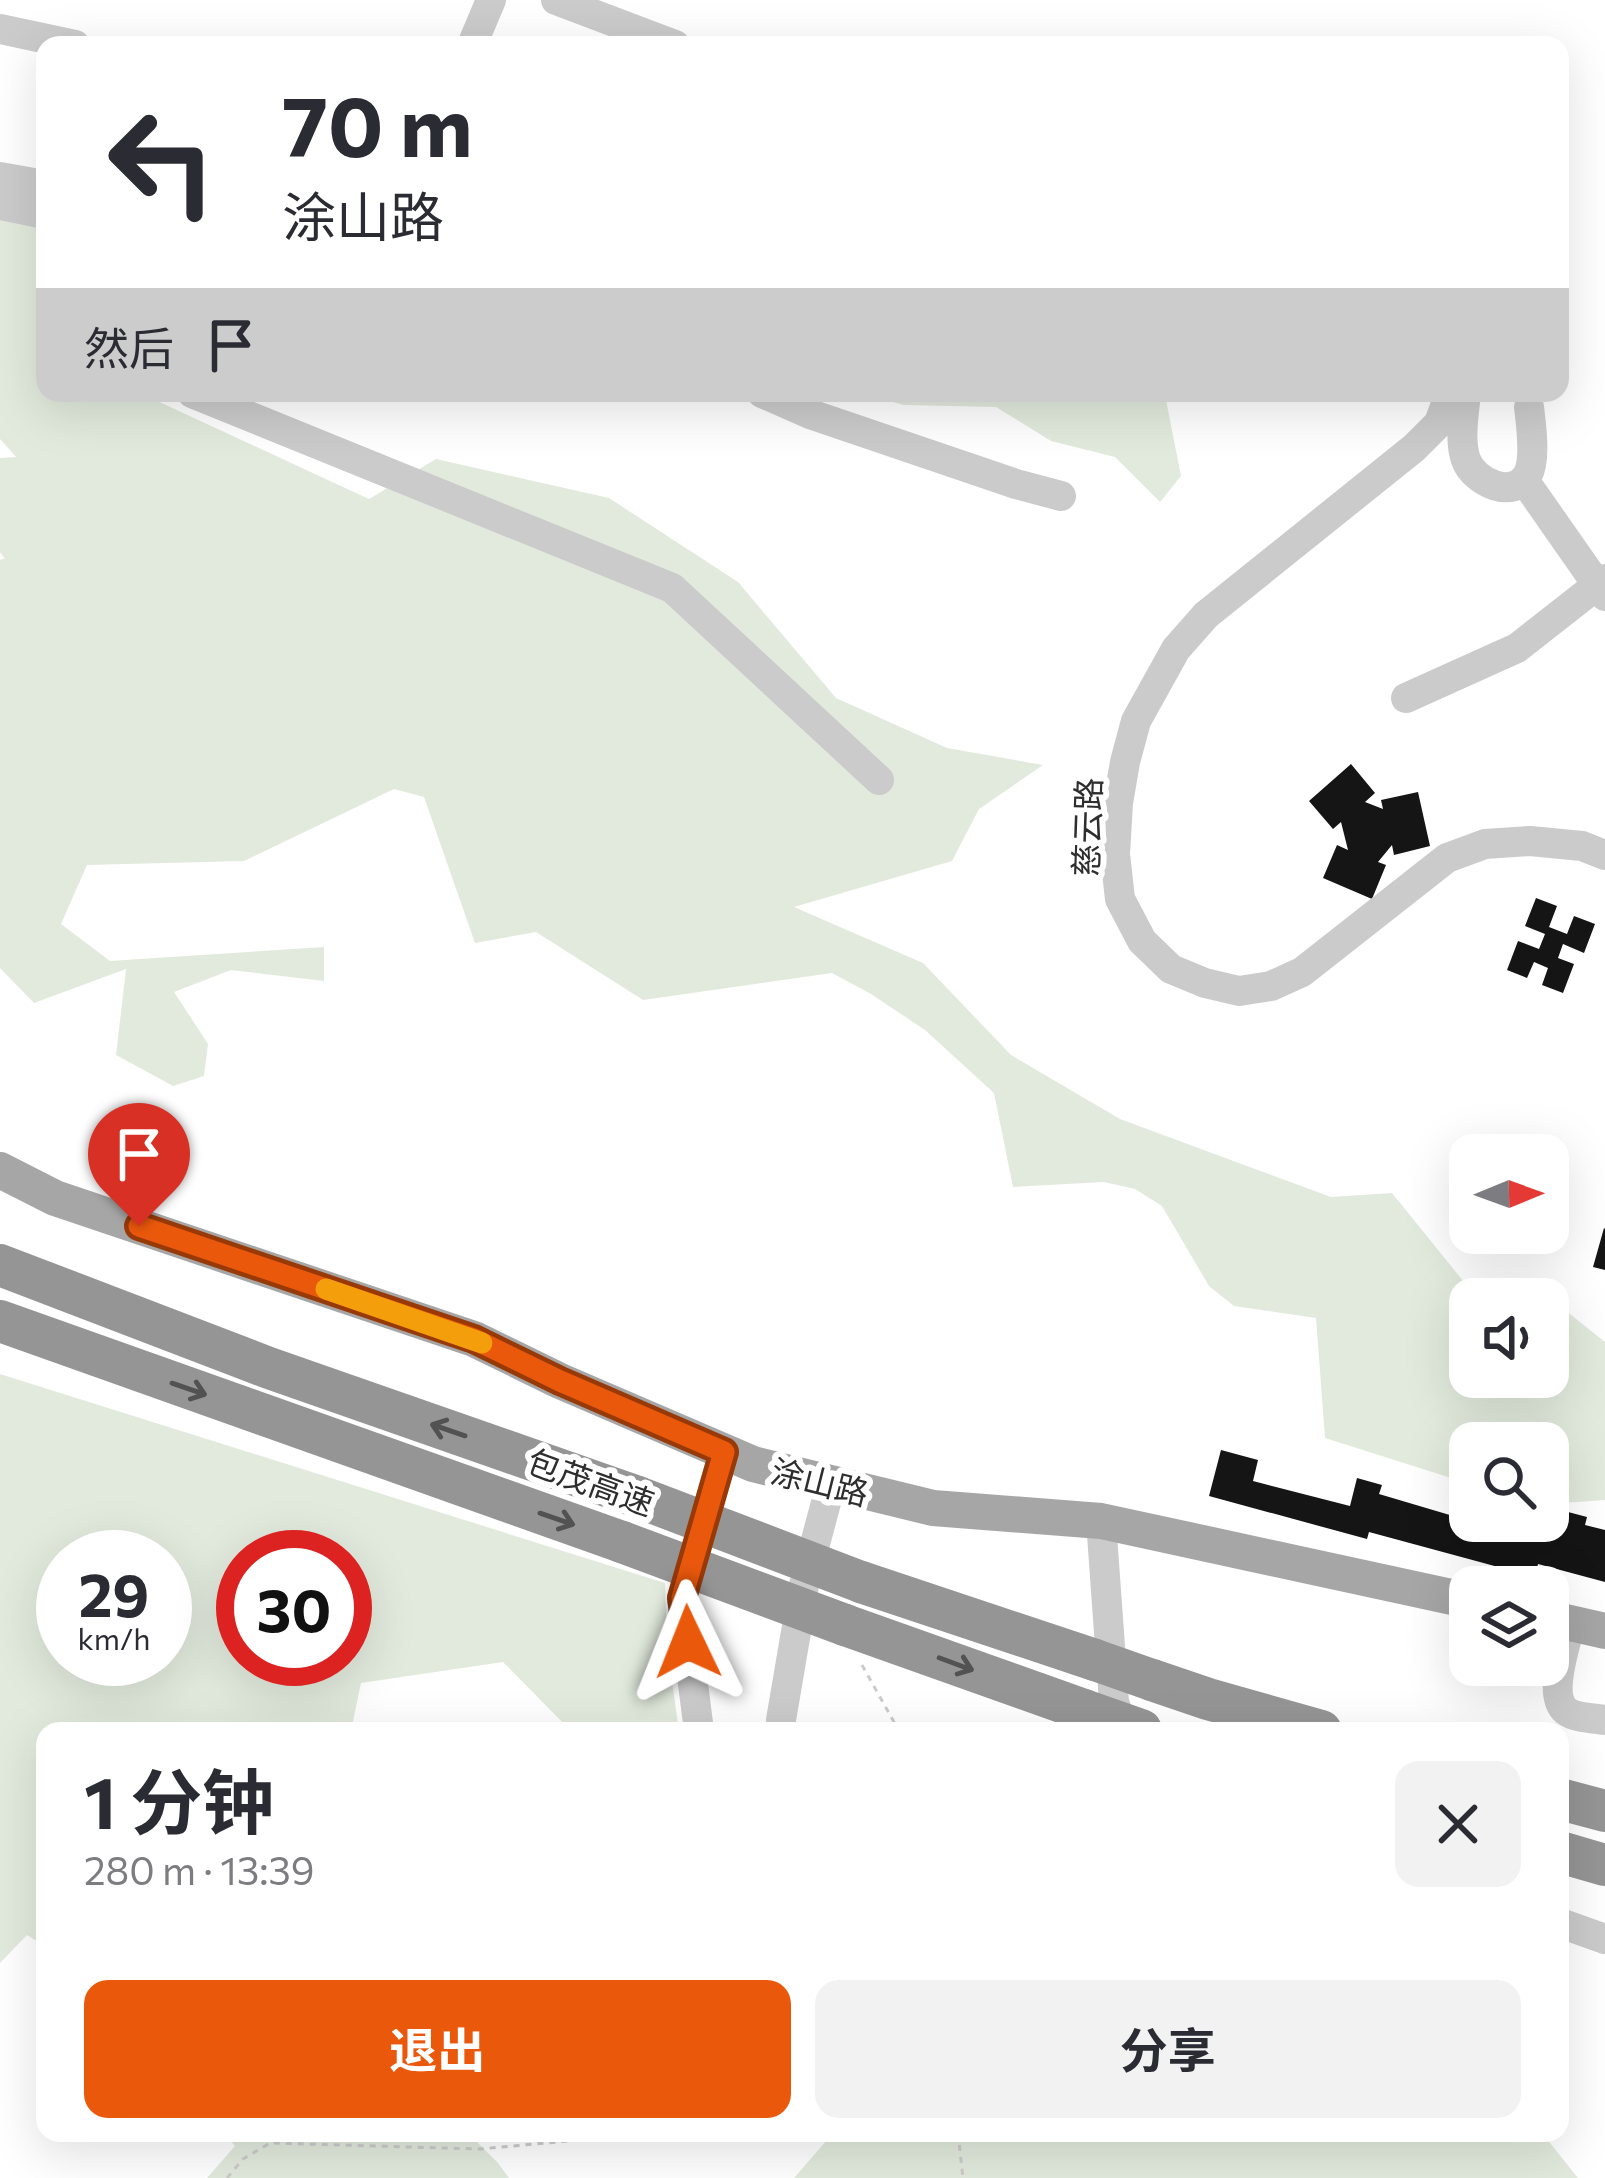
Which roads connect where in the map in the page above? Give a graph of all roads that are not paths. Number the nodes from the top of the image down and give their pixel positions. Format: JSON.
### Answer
{"nodes":[{"id":1,"x":491,"y":0,"type":"edge"},
{"id":2,"x":556,"y":0,"type":"edge"},
{"id":3,"x":0,"y":29,"type":"edge"},
{"id":4,"x":476,"y":36,"type":"edge"},
{"id":5,"x":651,"y":36,"type":"edge"},
{"id":6,"x":36,"y":37,"type":"edge"},
{"id":7,"x":0,"y":177,"type":"edge"},
{"id":8,"x":36,"y":183,"type":"edge"},
{"id":9,"x":0,"y":205,"type":"edge"},
{"id":10,"x":36,"y":212,"type":"edge"},
{"id":11,"x":214,"y":402,"type":"edge"},
{"id":12,"x":782,"y":402,"type":"edge"},
{"id":13,"x":1447,"y":402,"type":"edge"},
{"id":14,"x":1465,"y":402,"type":"edge"},
{"id":15,"x":1529,"y":407,"type":"dead end"},
{"id":16,"x":1524,"y":480,"type":"junction"},
{"id":17,"x":1061,"y":496,"type":"dead end"},
{"id":18,"x":1603,"y":586,"type":"edge"},
{"id":19,"x":1406,"y":698,"type":"dead end"},
{"id":20,"x":879,"y":781,"type":"dead end"},
{"id":21,"x":1605,"y":855,"type":"edge"},
{"id":22,"x":0,"y":1169,"type":"edge"},
{"id":23,"x":0,"y":1251,"type":"edge"},
{"id":24,"x":0,"y":1265,"type":"edge"},
{"id":25,"x":0,"y":1323,"type":"edge"},
{"id":26,"x":186,"y":1336,"type":"junction"},
{"id":27,"x":724,"y":1452,"type":"junction"},
{"id":28,"x":831,"y":1484,"type":"junction"},
{"id":29,"x":1101,"y":1521,"type":"junction"},
{"id":30,"x":1449,"y":1596,"type":"edge"},
{"id":31,"x":1575,"y":1624,"type":"edge"},
{"id":32,"x":781,"y":1720,"type":"dead end"},
{"id":33,"x":1605,"y":1720,"type":"edge"},
{"id":34,"x":698,"y":1722,"type":"edge"},
{"id":35,"x":1118,"y":1722,"type":"edge"},
{"id":36,"x":1121,"y":1722,"type":"edge"},
{"id":37,"x":1289,"y":1722,"type":"edge"},
{"id":38,"x":1569,"y":1801,"type":"edge"},
{"id":39,"x":1605,"y":1811,"type":"edge"},
{"id":40,"x":1569,"y":1854,"type":"edge"},
{"id":41,"x":1605,"y":1864,"type":"edge"},
{"id":42,"x":1569,"y":1926,"type":"edge"},
{"id":43,"x":1605,"y":1939,"type":"edge"}],
"edges":[{"from":1,"to":4,"type":"street"},
{"from":2,"to":5,"type":"street"},
{"from":3,"to":6,"type":"street"},
{"from":7,"to":8,"type":"street"},
{"from":9,"to":10,"type":"street"},
{"from":11,"to":20,"type":"street"},
{"from":12,"to":17,"type":"street"},
{"from":13,"to":21,"type":"street","name":"慈云路"},
{"from":14,"to":16,"type":"street"},
{"from":15,"to":16,"type":"street"},
{"from":16,"to":18,"type":"street"},
{"from":18,"to":19,"type":"street"},
{"from":22,"to":27,"type":"main road","name":"涂山路"},
{"from":23,"to":26,"type":"highway"},
{"from":24,"to":26,"type":"highway","name":"包茂高速"},
{"from":25,"to":35,"type":"highway","name":"包茂高速","one_way":true,"bridge":true},
{"from":37,"to":26,"type":"highway","name":"包茂高速","one_way":true,"bridge":true},
{"from":27,"to":28,"type":"main road","name":"涂山路"},
{"from":27,"to":34,"type":"street"},
{"from":28,"to":29,"type":"main road","name":"涂山路"},
{"from":28,"to":32,"type":"street"},
{"from":29,"to":30,"type":"main road","name":"涂山路"},
{"from":29,"to":36,"type":"street"},
{"from":31,"to":33,"type":"street"},
{"from":38,"to":39,"type":"highway"},
{"from":40,"to":41,"type":"highway"},
{"from":42,"to":43,"type":"street"}]}
